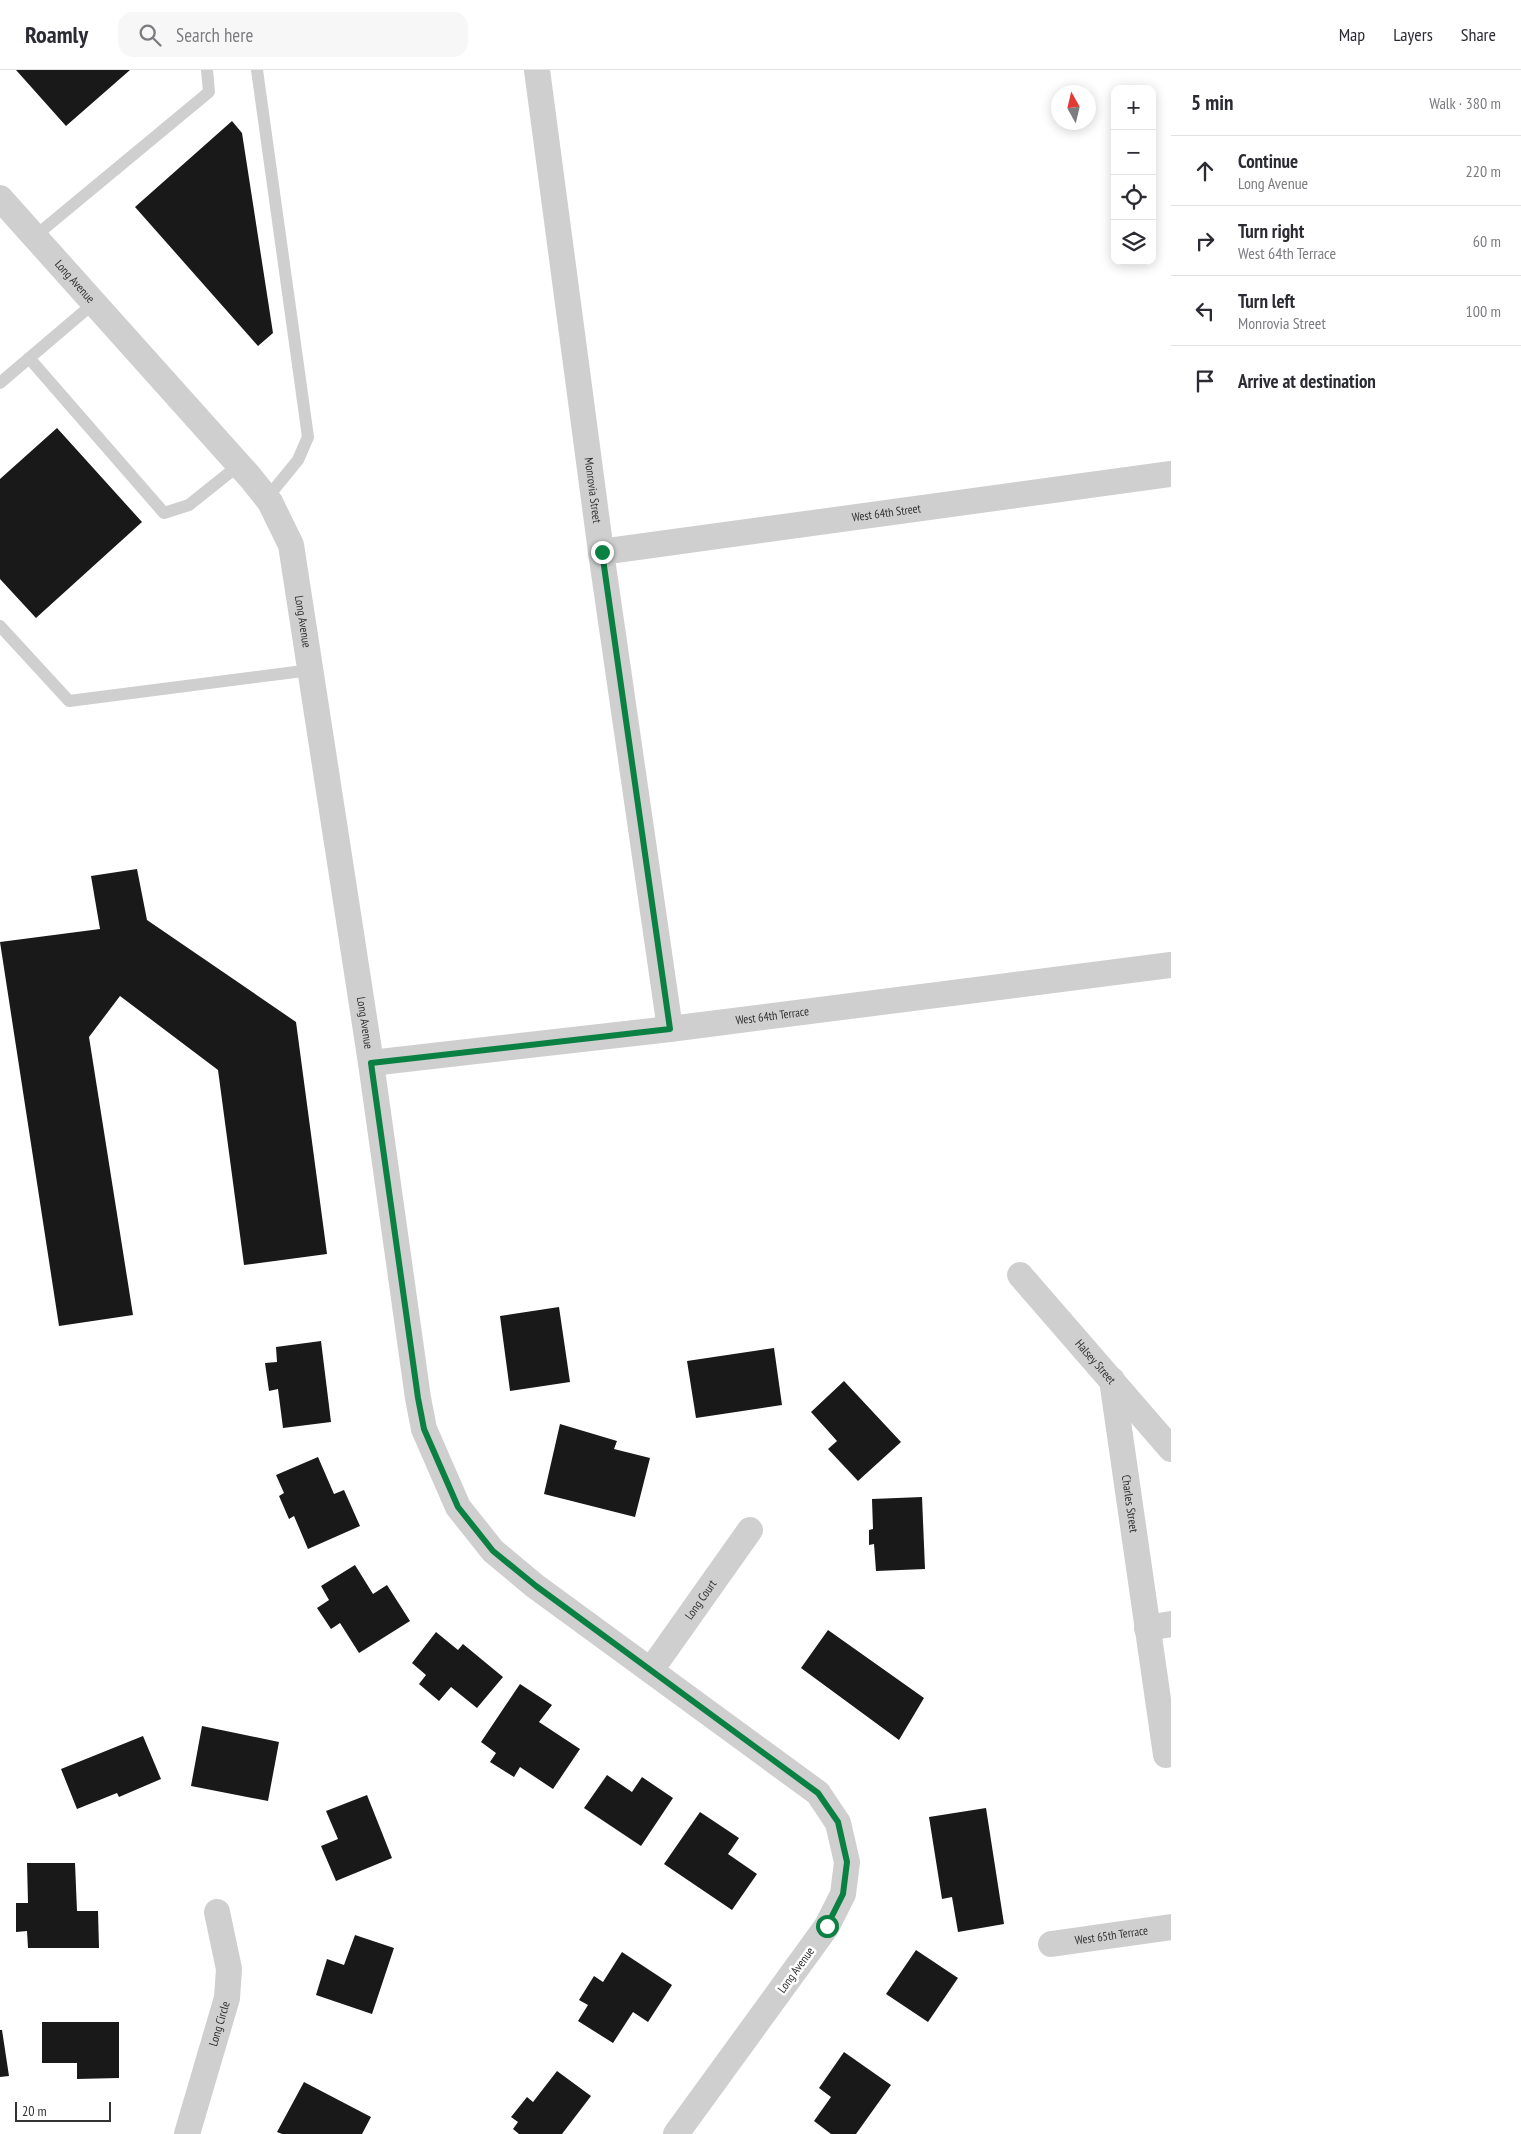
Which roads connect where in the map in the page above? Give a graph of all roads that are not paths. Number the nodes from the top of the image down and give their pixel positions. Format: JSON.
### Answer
{"nodes":[{"id":1,"x":207,"y":70,"type":"edge"},
{"id":2,"x":257,"y":70,"type":"edge"},
{"id":3,"x":537,"y":70,"type":"edge"},
{"id":4,"x":0,"y":198,"type":"edge"},
{"id":5,"x":34,"y":237,"type":"junction"},
{"id":6,"x":94,"y":303,"type":"junction"},
{"id":7,"x":29,"y":358,"type":"junction"},
{"id":8,"x":0,"y":383,"type":"edge"},
{"id":9,"x":239,"y":465,"type":"junction"},
{"id":10,"x":1171,"y":474,"type":"edge"},
{"id":11,"x":267,"y":498,"type":"junction"},
{"id":12,"x":602,"y":552,"type":"junction"},
{"id":13,"x":0,"y":626,"type":"edge"},
{"id":14,"x":310,"y":670,"type":"junction"},
{"id":15,"x":1171,"y":964,"type":"edge"},
{"id":16,"x":670,"y":1029,"type":"junction"},
{"id":17,"x":371,"y":1063,"type":"junction"},
{"id":18,"x":1020,"y":1275,"type":"dead end"},
{"id":19,"x":1112,"y":1380,"type":"junction"},
{"id":20,"x":1171,"y":1448,"type":"edge"},
{"id":21,"x":750,"y":1530,"type":"dead end"},
{"id":22,"x":1159,"y":1626,"type":"edge"},
{"id":23,"x":651,"y":1670,"type":"junction"},
{"id":24,"x":1166,"y":1755,"type":"dead end"},
{"id":25,"x":216,"y":1912,"type":"dead end"},
{"id":26,"x":1171,"y":1928,"type":"edge"},
{"id":27,"x":1051,"y":1944,"type":"dead end"},
{"id":28,"x":187,"y":2134,"type":"edge"},
{"id":29,"x":677,"y":2134,"type":"edge"}],
"edges":[{"from":1,"to":5,"type":"lane"},
{"from":2,"to":11,"type":"lane"},
{"from":3,"to":12,"type":"street","name":"Monrovia Street"},
{"from":4,"to":5,"type":"street","name":"Long Avenue"},
{"from":5,"to":6,"type":"street","name":"Long Avenue"},
{"from":6,"to":7,"type":"lane"},
{"from":6,"to":9,"type":"street","name":"Long Avenue"},
{"from":7,"to":8,"type":"lane"},
{"from":7,"to":9,"type":"lane"},
{"from":9,"to":11,"type":"street","name":"Long Avenue"},
{"from":10,"to":12,"type":"street","name":"West 64th Street"},
{"from":11,"to":14,"type":"street","name":"Long Avenue"},
{"from":12,"to":16,"type":"street","name":"Monrovia Street"},
{"from":13,"to":14,"type":"lane"},
{"from":14,"to":17,"type":"street","name":"Long Avenue"},
{"from":15,"to":16,"type":"street","name":"West 64th Terrace"},
{"from":16,"to":17,"type":"street","name":"West 64th Terrace"},
{"from":17,"to":23,"type":"street","name":"Long Avenue"},
{"from":18,"to":19,"type":"street","name":"Halsey Street"},
{"from":19,"to":20,"type":"street","name":"Halsey Street"},
{"from":19,"to":22,"type":"street","name":"Charles Street"},
{"from":21,"to":23,"type":"street","name":"Long Court"},
{"from":22,"to":24,"type":"street","name":"Charles Street"},
{"from":23,"to":29,"type":"street","name":"Long Avenue"},
{"from":25,"to":28,"type":"street","name":"Long Circle"},
{"from":26,"to":27,"type":"street","name":"West 65th Terrace"}]}
